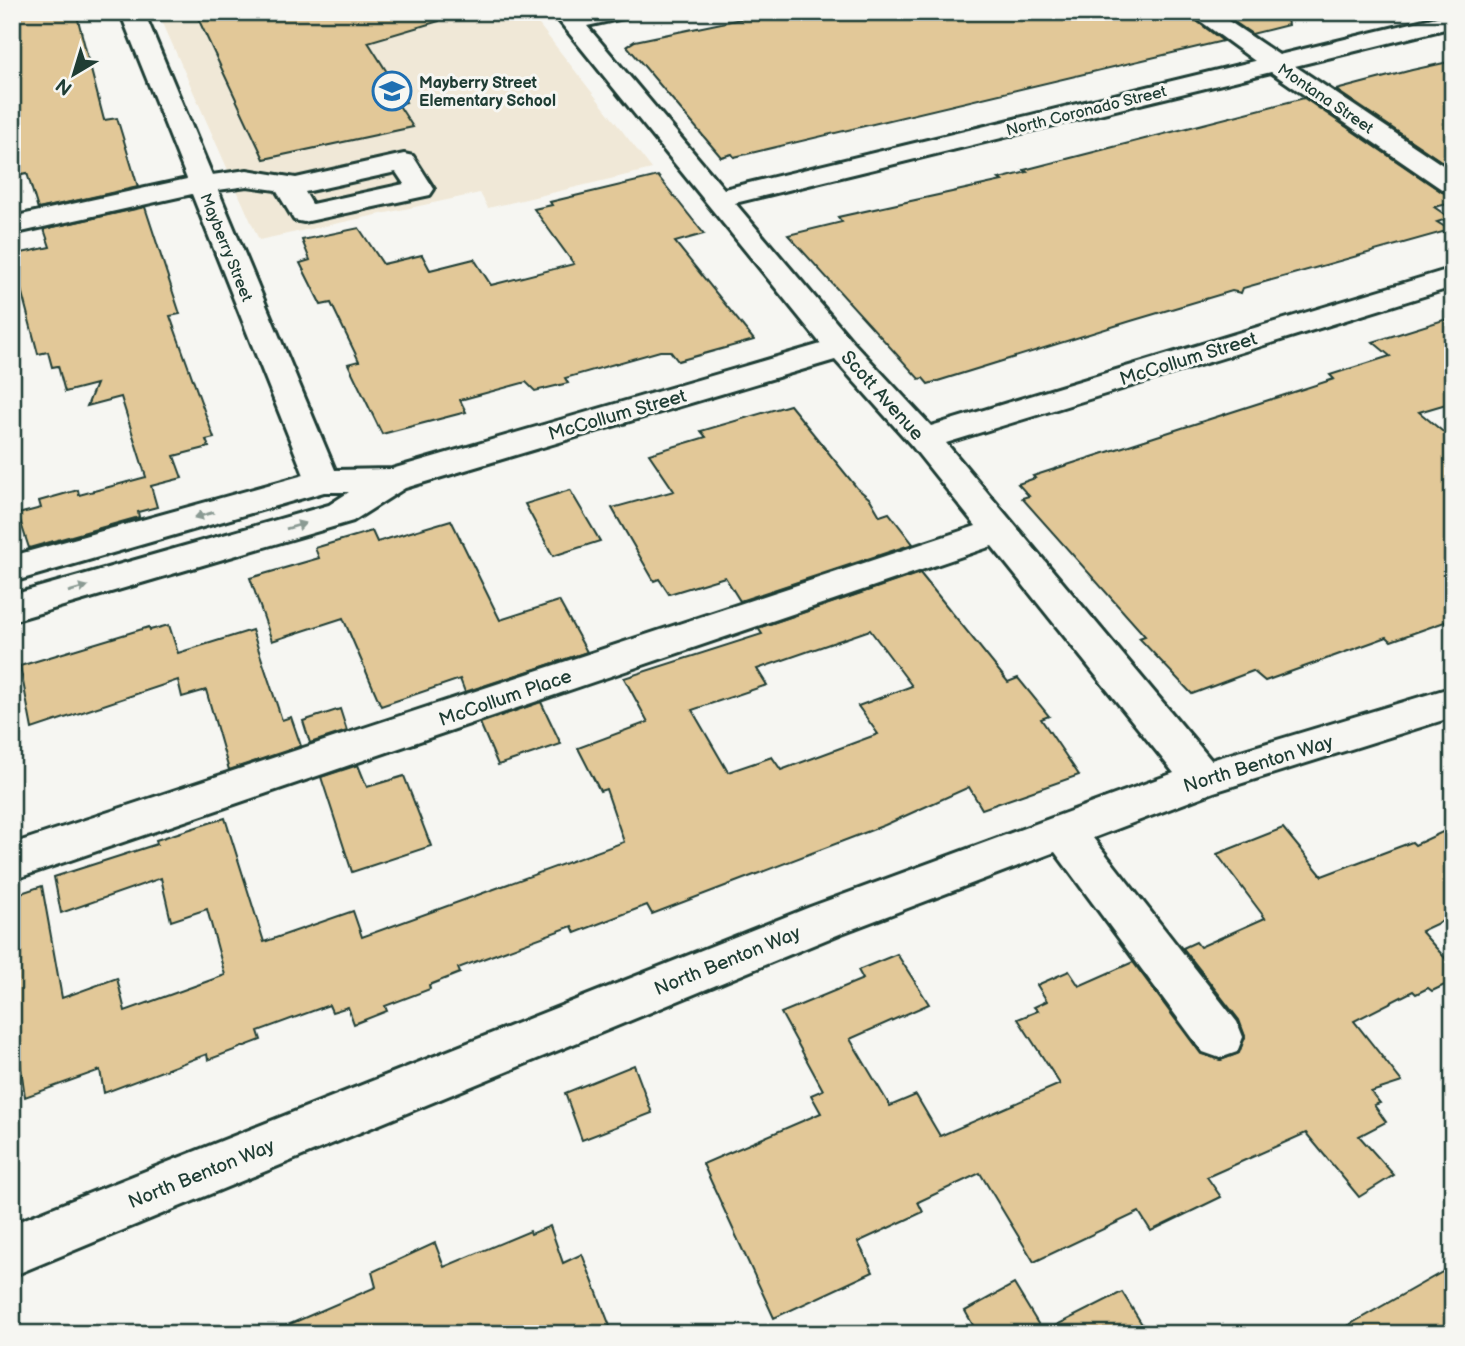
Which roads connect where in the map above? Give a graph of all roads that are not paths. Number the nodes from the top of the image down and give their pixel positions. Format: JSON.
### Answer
{"nodes":[{"id":1,"x":132,"y":12,"type":"edge"},
{"id":2,"x":620,"y":12,"type":"edge"},
{"id":3,"x":1199,"y":12,"type":"edge"},
{"id":4,"x":567,"y":17,"type":"edge"},
{"id":5,"x":1453,"y":20,"type":"edge"},
{"id":6,"x":1276,"y":65,"type":"junction"},
{"id":7,"x":202,"y":184,"type":"junction"},
{"id":8,"x":1453,"y":184,"type":"edge"},
{"id":9,"x":288,"y":188,"type":"dead end"},
{"id":10,"x":720,"y":198,"type":"junction"},
{"id":11,"x":12,"y":226,"type":"edge"},
{"id":12,"x":1453,"y":277,"type":"edge"},
{"id":13,"x":841,"y":348,"type":"junction"},
{"id":14,"x":924,"y":439,"type":"junction"},
{"id":15,"x":393,"y":480,"type":"junction"},
{"id":16,"x":323,"y":481,"type":"junction"},
{"id":17,"x":998,"y":531,"type":"junction"},
{"id":18,"x":12,"y":569,"type":"edge"},
{"id":19,"x":12,"y":608,"type":"edge"},
{"id":20,"x":1453,"y":702,"type":"edge"},
{"id":21,"x":1203,"y":779,"type":"junction"},
{"id":22,"x":1063,"y":831,"type":"junction"},
{"id":23,"x":12,"y":862,"type":"edge"},
{"id":24,"x":1220,"y":1037,"type":"dead end"},
{"id":25,"x":12,"y":1250,"type":"edge"}],
"edges":[{"from":1,"to":7,"type":"street","name":"Mayberry Street"},
{"from":2,"to":4,"type":"street"},
{"from":3,"to":6,"type":"street","name":"Montana Street"},
{"from":4,"to":10,"type":"street","name":"Scott Avenue"},
{"from":5,"to":6,"type":"street","name":"North Coronado Street"},
{"from":6,"to":8,"type":"street","name":"Montana Street"},
{"from":6,"to":10,"type":"street","name":"North Coronado Street"},
{"from":7,"to":9,"type":"street"},
{"from":7,"to":11,"type":"street"},
{"from":7,"to":16,"type":"street","name":"Mayberry Street"},
{"from":10,"to":13,"type":"street","name":"Scott Avenue"},
{"from":12,"to":14,"type":"street","name":"McCollum Street"},
{"from":13,"to":14,"type":"street","name":"Scott Avenue"},
{"from":13,"to":15,"type":"street","name":"McCollum Street"},
{"from":14,"to":17,"type":"street","name":"Scott Avenue"},
{"from":15,"to":16,"type":"street","name":"McCollum Street"},
{"from":19,"to":15,"type":"street","name":"McCollum Street","one_way":true},
{"from":16,"to":18,"type":"street","name":"McCollum Street","one_way":true},
{"from":17,"to":21,"type":"street","name":"Scott Avenue"},
{"from":17,"to":23,"type":"street","name":"McCollum Place"},
{"from":20,"to":21,"type":"street","name":"North Benton Way"},
{"from":21,"to":22,"type":"street","name":"North Benton Way"},
{"from":22,"to":24,"type":"street"},
{"from":22,"to":25,"type":"street","name":"North Benton Way"}]}
